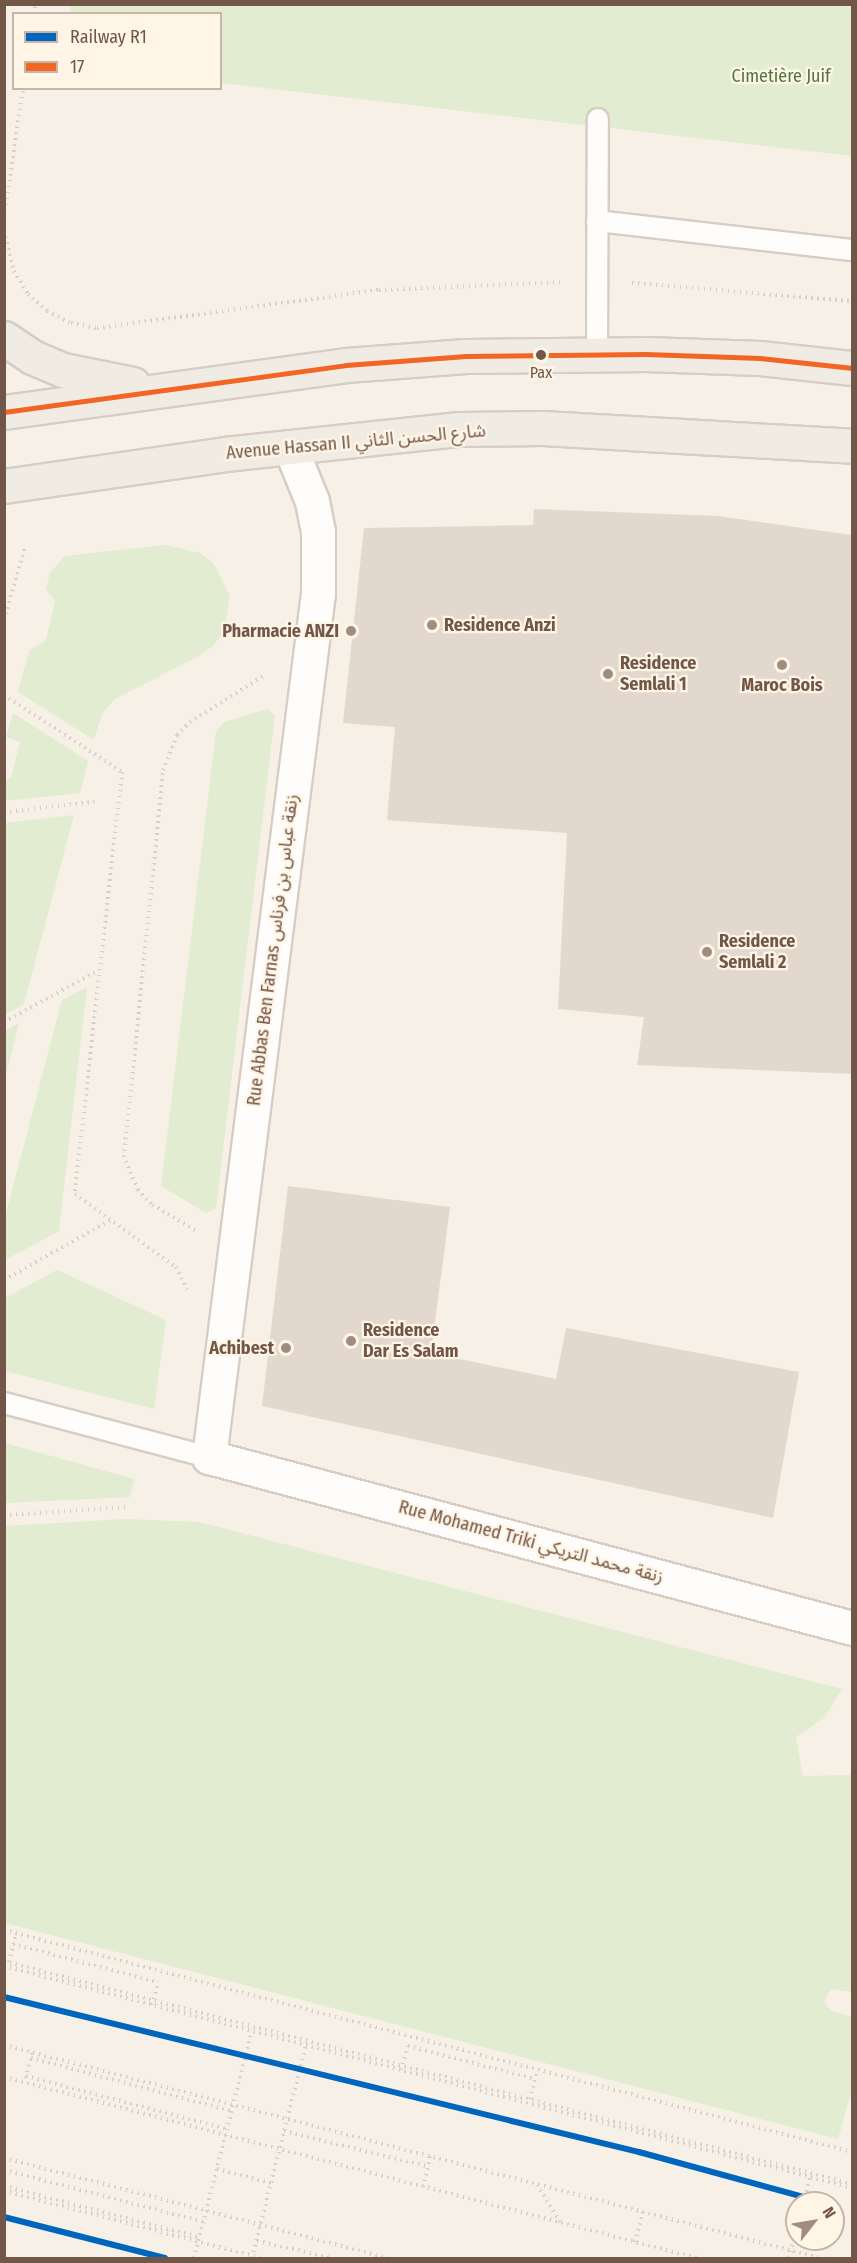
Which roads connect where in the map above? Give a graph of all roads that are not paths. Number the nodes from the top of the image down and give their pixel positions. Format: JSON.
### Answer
{"nodes":[{"id":1,"x":598,"y":119,"type":"dead end"},
{"id":2,"x":597,"y":221,"type":"junction"},
{"id":3,"x":852,"y":250,"type":"edge"},
{"id":4,"x":4,"y":338,"type":"edge"},
{"id":5,"x":597,"y":354,"type":"junction"},
{"id":6,"x":852,"y":368,"type":"edge"},
{"id":7,"x":158,"y":389,"type":"junction"},
{"id":8,"x":4,"y":412,"type":"edge"},
{"id":9,"x":852,"y":446,"type":"edge"},
{"id":10,"x":290,"y":447,"type":"junction"},
{"id":11,"x":4,"y":486,"type":"edge"},
{"id":12,"x":4,"y":1402,"type":"edge"},
{"id":13,"x":209,"y":1457,"type":"junction"},
{"id":14,"x":852,"y":1628,"type":"edge"}],
"edges":[{"from":1,"to":2,"type":"lane"},
{"from":2,"to":3,"type":"lane"},
{"from":2,"to":5,"type":"lane"},
{"from":4,"to":7,"type":"main road"},
{"from":5,"to":6,"type":"main road"},
{"from":5,"to":7,"type":"main road"},
{"from":7,"to":8,"type":"main road"},
{"from":9,"to":10,"type":"main road","name":"Avenue Hassan II شارع الحسن الثاني"},
{"from":10,"to":11,"type":"main road","name":"Avenue Hassan II شارع الحسن الثاني"},
{"from":10,"to":13,"type":"street","name":"Rue Abbas Ben Farnas زنقة عباس بن فرناس"},
{"from":12,"to":13,"type":"lane"},
{"from":13,"to":14,"type":"street","name":"Rue Mohamed Triki زنقة محمد التريكي"}]}
